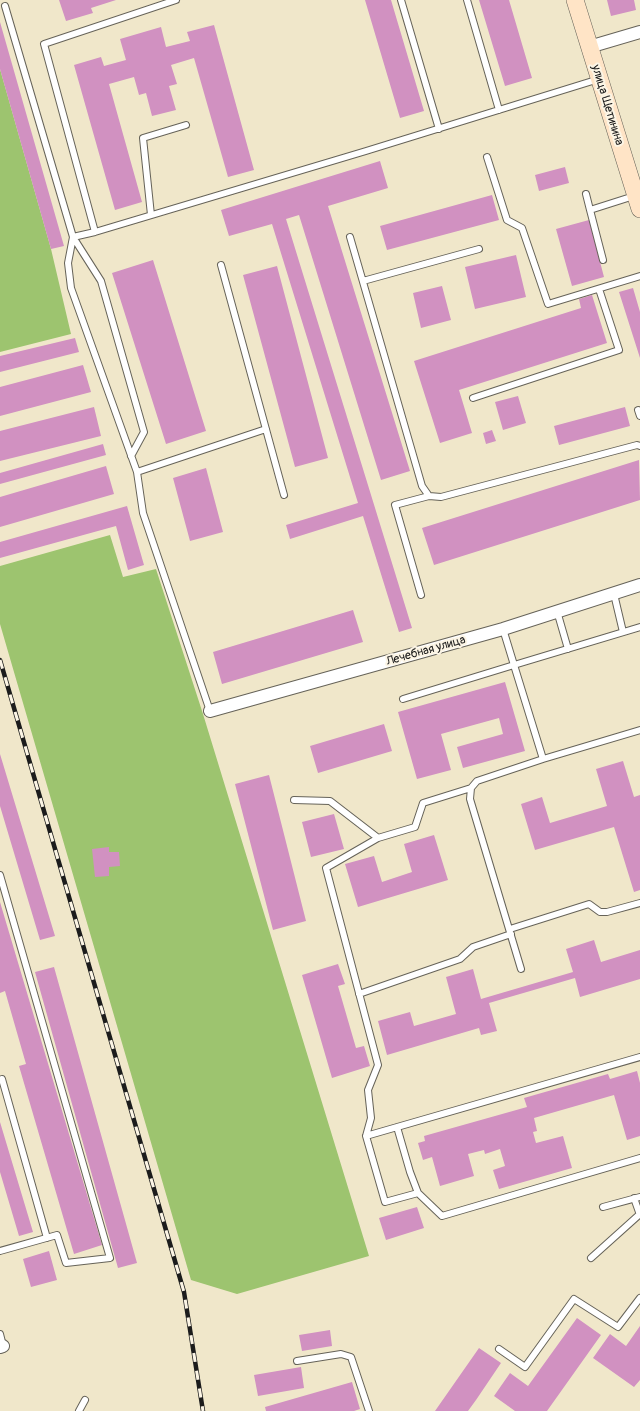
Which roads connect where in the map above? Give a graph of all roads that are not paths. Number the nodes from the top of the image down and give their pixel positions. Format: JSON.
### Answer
{"nodes":[{"id":1,"x":176,"y":0,"type":"edge"},
{"id":2,"x":400,"y":0,"type":"edge"},
{"id":3,"x":467,"y":0,"type":"edge"},
{"id":4,"x":575,"y":0,"type":"edge"},
{"id":5,"x":5,"y":6,"type":"dead end"},
{"id":6,"x":640,"y":32,"type":"edge"},
{"id":7,"x":589,"y":48,"type":"junction"},
{"id":8,"x":599,"y":79,"type":"junction"},
{"id":9,"x":498,"y":110,"type":"junction"},
{"id":10,"x":186,"y":125,"type":"dead end"},
{"id":11,"x":439,"y":129,"type":"junction"},
{"id":12,"x":487,"y":157,"type":"dead end"},
{"id":13,"x":586,"y":194,"type":"dead end"},
{"id":14,"x":638,"y":202,"type":"edge"},
{"id":15,"x":590,"y":210,"type":"junction"},
{"id":16,"x":151,"y":215,"type":"junction"},
{"id":17,"x":95,"y":232,"type":"junction"},
{"id":18,"x":72,"y":237,"type":"junction"},
{"id":19,"x":350,"y":237,"type":"dead end"},
{"id":20,"x":479,"y":249,"type":"dead end"},
{"id":21,"x":603,"y":260,"type":"dead end"},
{"id":22,"x":221,"y":265,"type":"dead end"},
{"id":23,"x":640,"y":276,"type":"edge"},
{"id":24,"x":363,"y":281,"type":"junction"},
{"id":25,"x":599,"y":289,"type":"junction"},
{"id":26,"x":472,"y":398,"type":"dead end"},
{"id":27,"x":266,"y":429,"type":"junction"},
{"id":28,"x":640,"y":446,"type":"edge"},
{"id":29,"x":131,"y":456,"type":"junction"},
{"id":30,"x":137,"y":472,"type":"junction"},
{"id":31,"x":284,"y":495,"type":"dead end"},
{"id":32,"x":429,"y":496,"type":"junction"},
{"id":33,"x":640,"y":585,"type":"edge"},
{"id":34,"x":614,"y":594,"type":"junction"},
{"id":35,"x":421,"y":595,"type":"dead end"},
{"id":36,"x":557,"y":611,"type":"junction"},
{"id":37,"x":640,"y":627,"type":"edge"},
{"id":38,"x":503,"y":629,"type":"junction"},
{"id":39,"x":622,"y":632,"type":"junction"},
{"id":40,"x":568,"y":648,"type":"junction"},
{"id":41,"x":514,"y":665,"type":"junction"},
{"id":42,"x":403,"y":699,"type":"dead end"},
{"id":43,"x":210,"y":712,"type":"joint"},
{"id":44,"x":640,"y":730,"type":"edge"},
{"id":45,"x":543,"y":759,"type":"junction"},
{"id":46,"x":470,"y":788,"type":"junction"},
{"id":47,"x":294,"y":800,"type":"dead end"},
{"id":48,"x":378,"y":838,"type":"junction"},
{"id":49,"x":0,"y":875,"type":"edge"},
{"id":50,"x":640,"y":903,"type":"edge"},
{"id":51,"x":510,"y":932,"type":"junction"},
{"id":52,"x":521,"y":969,"type":"dead end"},
{"id":53,"x":359,"y":994,"type":"junction"},
{"id":54,"x":640,"y":1057,"type":"edge"},
{"id":55,"x":2,"y":1079,"type":"dead end"},
{"id":56,"x":397,"y":1127,"type":"junction"},
{"id":57,"x":366,"y":1136,"type":"junction"},
{"id":58,"x":640,"y":1158,"type":"edge"},
{"id":59,"x":418,"y":1193,"type":"junction"},
{"id":60,"x":637,"y":1198,"type":"edge"},
{"id":61,"x":603,"y":1207,"type":"dead end"},
{"id":62,"x":640,"y":1215,"type":"edge"},
{"id":63,"x":47,"y":1238,"type":"junction"},
{"id":64,"x":0,"y":1250,"type":"edge"},
{"id":65,"x":591,"y":1258,"type":"dead end"},
{"id":66,"x":640,"y":1298,"type":"edge"},
{"id":67,"x":499,"y":1349,"type":"dead end"},
{"id":68,"x":297,"y":1361,"type":"dead end"},
{"id":69,"x":85,"y":1400,"type":"dead end"},
{"id":70,"x":79,"y":1411,"type":"edge"},
{"id":71,"x":369,"y":1411,"type":"edge"}],
"edges":[{"from":1,"to":17,"type":"lane"},
{"from":2,"to":11,"type":"lane"},
{"from":3,"to":9,"type":"lane"},
{"from":4,"to":7,"type":"street","name":"улица Щетинина"},
{"from":5,"to":18,"type":"lane"},
{"from":6,"to":7,"type":"street"},
{"from":7,"to":8,"type":"street","name":"улица Щетинина"},
{"from":8,"to":9,"type":"lane"},
{"from":8,"to":14,"type":"street","name":"улица Щетинина"},
{"from":9,"to":11,"type":"lane"},
{"from":10,"to":16,"type":"lane"},
{"from":11,"to":16,"type":"lane"},
{"from":12,"to":25,"type":"lane"},
{"from":13,"to":15,"type":"lane"},
{"from":14,"to":15,"type":"lane"},
{"from":15,"to":21,"type":"lane"},
{"from":16,"to":17,"type":"lane"},
{"from":17,"to":18,"type":"lane"},
{"from":18,"to":29,"type":"lane"},
{"from":18,"to":29,"type":"lane"},
{"from":19,"to":24,"type":"lane"},
{"from":20,"to":24,"type":"lane"},
{"from":22,"to":27,"type":"lane"},
{"from":23,"to":25,"type":"lane"},
{"from":24,"to":32,"type":"lane"},
{"from":25,"to":26,"type":"lane"},
{"from":27,"to":30,"type":"lane"},
{"from":27,"to":31,"type":"lane"},
{"from":28,"to":32,"type":"lane"},
{"from":29,"to":30,"type":"lane"},
{"from":30,"to":43,"type":"lane"},
{"from":32,"to":35,"type":"lane"},
{"from":33,"to":34,"type":"street","name":"Лечебная улица"},
{"from":34,"to":36,"type":"street","name":"Лечебная улица"},
{"from":34,"to":39,"type":"lane"},
{"from":36,"to":38,"type":"street","name":"Лечебная улица"},
{"from":36,"to":40,"type":"lane"},
{"from":37,"to":39,"type":"lane"},
{"from":38,"to":41,"type":"lane"},
{"from":38,"to":43,"type":"street","name":"Лечебная улица"},
{"from":39,"to":40,"type":"lane"},
{"from":40,"to":41,"type":"lane"},
{"from":41,"to":42,"type":"lane"},
{"from":41,"to":45,"type":"lane"},
{"from":44,"to":45,"type":"lane"},
{"from":45,"to":46,"type":"lane"},
{"from":46,"to":48,"type":"lane"},
{"from":46,"to":51,"type":"lane"},
{"from":47,"to":48,"type":"lane"},
{"from":48,"to":53,"type":"lane"},
{"from":49,"to":63,"type":"lane"},
{"from":50,"to":51,"type":"lane"},
{"from":51,"to":52,"type":"lane"},
{"from":51,"to":53,"type":"lane"},
{"from":53,"to":57,"type":"lane"},
{"from":54,"to":56,"type":"lane"},
{"from":55,"to":63,"type":"lane"},
{"from":56,"to":57,"type":"lane"},
{"from":56,"to":59,"type":"lane"},
{"from":57,"to":59,"type":"lane"},
{"from":58,"to":59,"type":"lane"},
{"from":60,"to":61,"type":"lane"},
{"from":60,"to":62,"type":"lane"},
{"from":62,"to":65,"type":"lane"},
{"from":63,"to":64,"type":"lane"},
{"from":66,"to":67,"type":"lane"},
{"from":68,"to":71,"type":"lane"},
{"from":69,"to":70,"type":"lane"}]}
